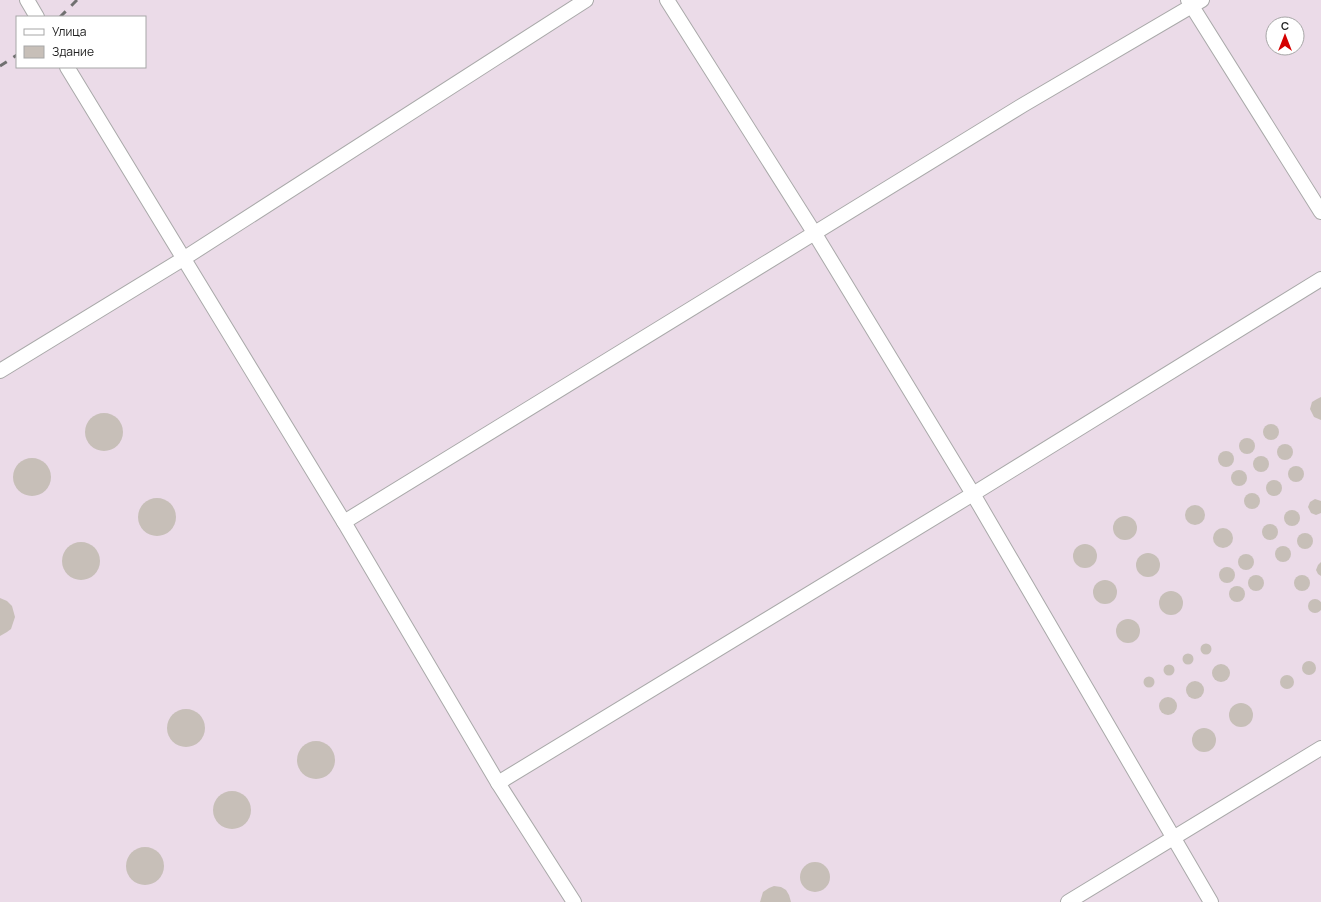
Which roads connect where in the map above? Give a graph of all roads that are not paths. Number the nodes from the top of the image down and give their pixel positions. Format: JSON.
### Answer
{"nodes":[{"id":1,"x":27,"y":0,"type":"edge"},
{"id":2,"x":586,"y":0,"type":"edge"},
{"id":3,"x":667,"y":0,"type":"edge"},
{"id":4,"x":1194,"y":2,"type":"edge"},
{"id":5,"x":36,"y":16,"type":"edge"},
{"id":6,"x":68,"y":68,"type":"edge"},
{"id":7,"x":1321,"y":212,"type":"edge"},
{"id":8,"x":815,"y":234,"type":"junction"},
{"id":9,"x":182,"y":259,"type":"junction"},
{"id":10,"x":1321,"y":279,"type":"edge"},
{"id":11,"x":0,"y":371,"type":"edge"},
{"id":12,"x":973,"y":494,"type":"junction"},
{"id":13,"x":344,"y":522,"type":"junction"},
{"id":14,"x":1321,"y":748,"type":"edge"},
{"id":15,"x":498,"y":783,"type":"junction"},
{"id":16,"x":1173,"y":838,"type":"junction"},
{"id":17,"x":574,"y":902,"type":"edge"},
{"id":18,"x":1068,"y":902,"type":"edge"},
{"id":19,"x":1211,"y":902,"type":"edge"}],
"edges":[{"from":1,"to":5,"type":"lane"},
{"from":2,"to":9,"type":"lane"},
{"from":3,"to":8,"type":"lane"},
{"from":4,"to":7,"type":"lane"},
{"from":4,"to":8,"type":"lane"},
{"from":6,"to":9,"type":"lane"},
{"from":8,"to":12,"type":"lane"},
{"from":8,"to":13,"type":"lane"},
{"from":9,"to":11,"type":"lane"},
{"from":9,"to":13,"type":"lane"},
{"from":10,"to":12,"type":"lane"},
{"from":12,"to":15,"type":"lane"},
{"from":12,"to":16,"type":"lane"},
{"from":13,"to":15,"type":"lane"},
{"from":14,"to":16,"type":"lane"},
{"from":15,"to":17,"type":"lane"},
{"from":16,"to":18,"type":"lane"},
{"from":16,"to":19,"type":"lane"}]}
